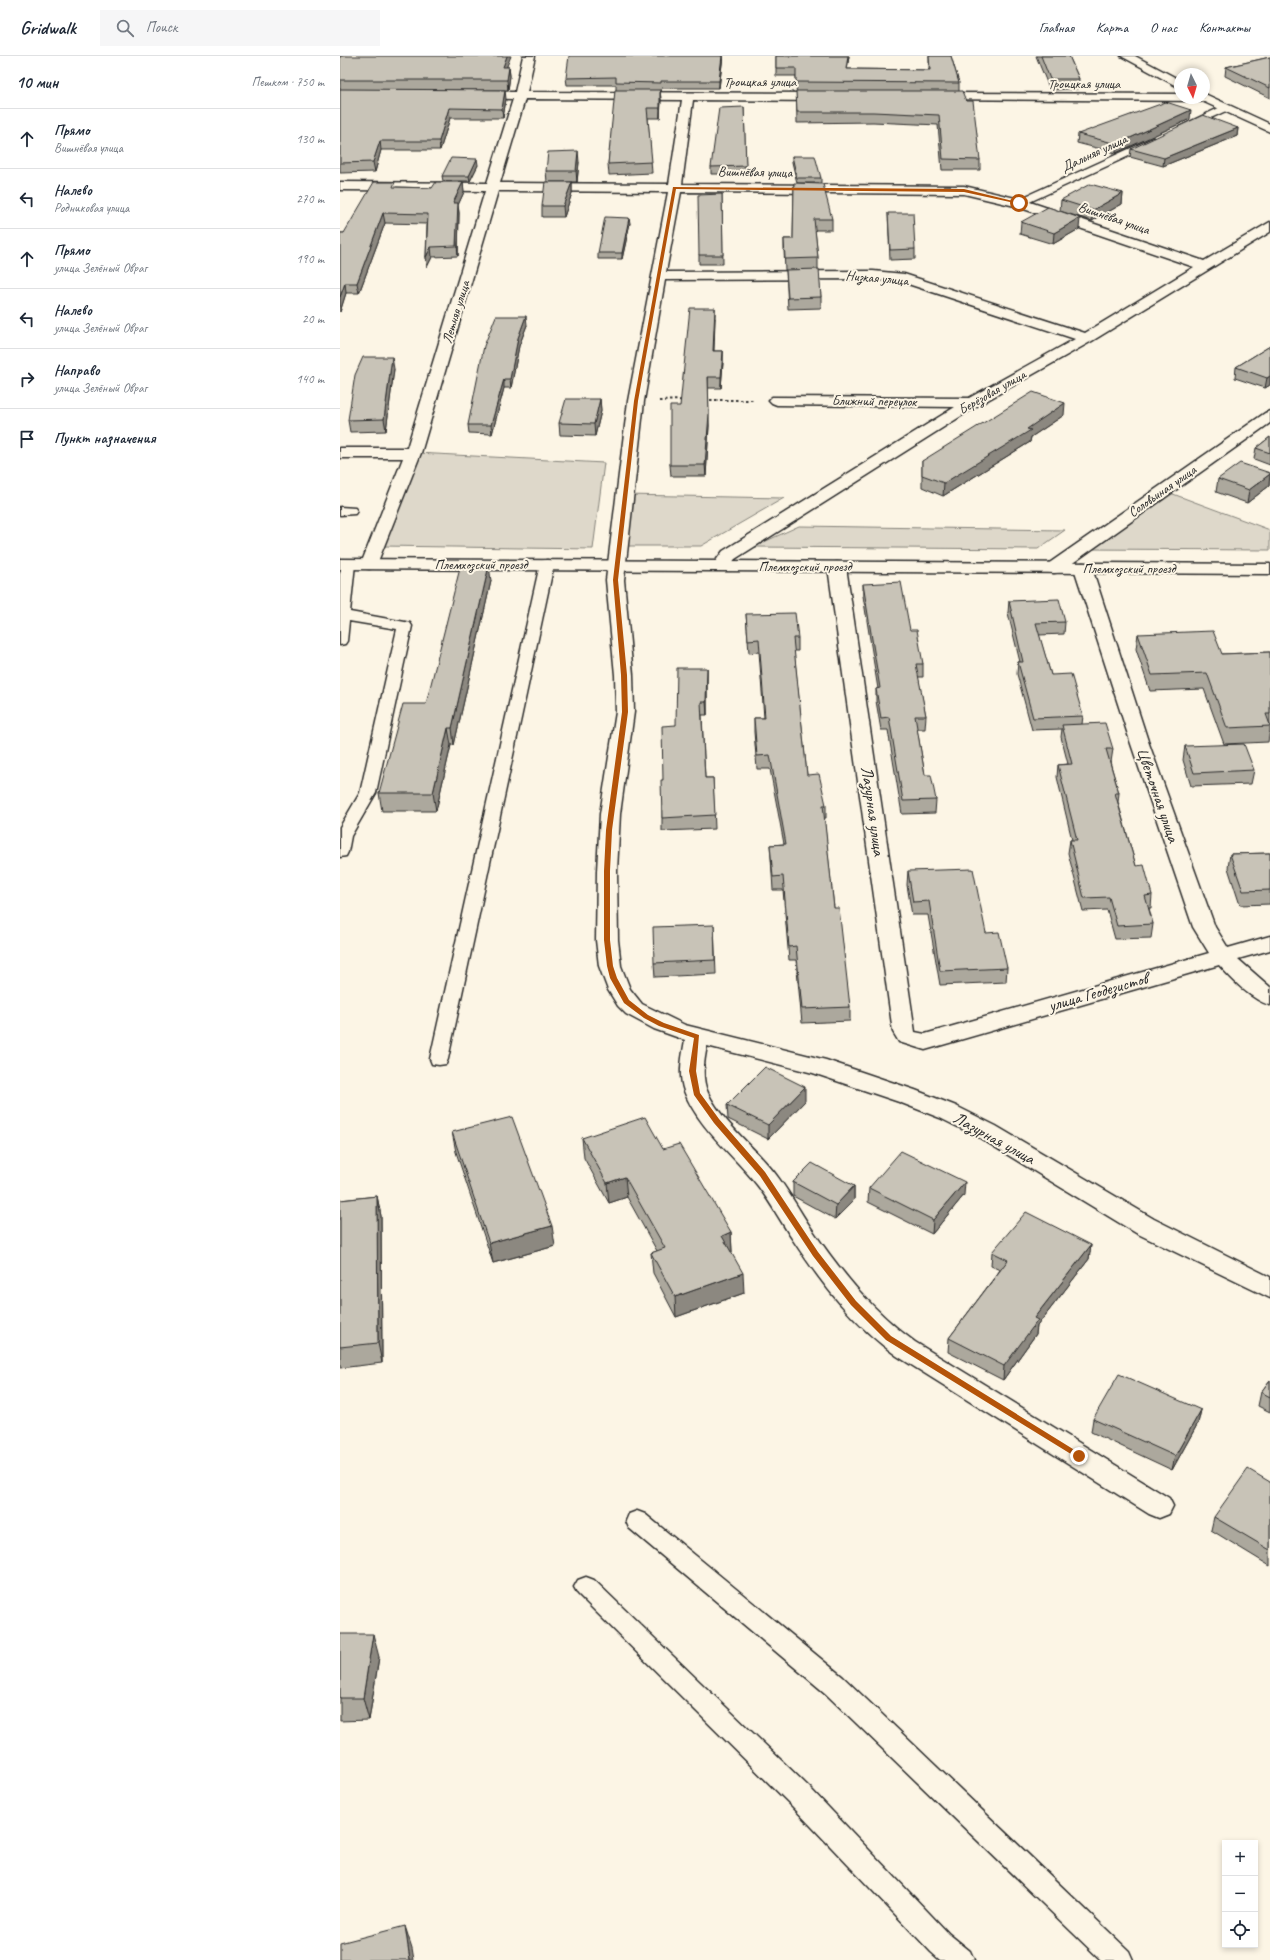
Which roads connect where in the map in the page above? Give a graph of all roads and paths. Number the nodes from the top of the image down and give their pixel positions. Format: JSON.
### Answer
{"nodes":[{"id":1,"x":530,"y":56,"type":"edge"},
{"id":2,"x":1127,"y":56,"type":"edge"},
{"id":3,"x":1174,"y":82,"type":"edge"},
{"id":4,"x":466,"y":95,"type":"edge"},
{"id":5,"x":520,"y":95,"type":"junction"},
{"id":6,"x":688,"y":96,"type":"junction"},
{"id":7,"x":839,"y":97,"type":"edge"},
{"id":8,"x":927,"y":97,"type":"edge"},
{"id":9,"x":1174,"y":98,"type":"edge"},
{"id":10,"x":1210,"y":101,"type":"edge"},
{"id":11,"x":1225,"y":108,"type":"junction"},
{"id":12,"x":1270,"y":128,"type":"edge"},
{"id":13,"x":1175,"y":131,"type":"edge"},
{"id":14,"x":1161,"y":137,"type":"edge"},
{"id":15,"x":340,"y":186,"type":"edge"},
{"id":16,"x":494,"y":186,"type":"junction"},
{"id":17,"x":675,"y":188,"type":"junction"},
{"id":18,"x":1019,"y":203,"type":"junction"},
{"id":19,"x":1270,"y":226,"type":"edge"},
{"id":20,"x":1206,"y":266,"type":"junction"},
{"id":21,"x":659,"y":276,"type":"junction"},
{"id":22,"x":1087,"y":338,"type":"junction"},
{"id":23,"x":683,"y":400,"type":"edge"},
{"id":24,"x":699,"y":400,"type":"edge"},
{"id":25,"x":777,"y":400,"type":"joint"},
{"id":26,"x":636,"y":401,"type":"junction"},
{"id":27,"x":972,"y":403,"type":"junction"},
{"id":28,"x":1270,"y":416,"type":"edge"},
{"id":29,"x":340,"y":453,"type":"edge"},
{"id":30,"x":413,"y":453,"type":"junction"},
{"id":31,"x":344,"y":564,"type":"edge"},
{"id":32,"x":369,"y":564,"type":"junction"},
{"id":33,"x":547,"y":564,"type":"junction"},
{"id":34,"x":617,"y":565,"type":"junction"},
{"id":35,"x":720,"y":566,"type":"junction"},
{"id":36,"x":837,"y":566,"type":"junction"},
{"id":37,"x":1054,"y":568,"type":"junction"},
{"id":38,"x":1083,"y":568,"type":"junction"},
{"id":39,"x":1270,"y":569,"type":"edge"},
{"id":40,"x":342,"y":615,"type":"junction"},
{"id":41,"x":340,"y":641,"type":"edge"},
{"id":42,"x":340,"y":852,"type":"edge"},
{"id":43,"x":1270,"y":943,"type":"edge"},
{"id":44,"x":1223,"y":957,"type":"junction"},
{"id":45,"x":1270,"y":998,"type":"edge"},
{"id":46,"x":697,"y":1037,"type":"junction"},
{"id":47,"x":925,"y":1042,"type":"joint"},
{"id":48,"x":439,"y":1059,"type":"dead end"},
{"id":49,"x":1270,"y":1288,"type":"edge"},
{"id":50,"x":1159,"y":1506,"type":"dead end"},
{"id":51,"x":637,"y":1521,"type":"dead end"},
{"id":52,"x":586,"y":1587,"type":"dead end"},
{"id":53,"x":961,"y":1960,"type":"edge"},
{"id":54,"x":1120,"y":1960,"type":"edge"}],
"edges":[{"from":1,"to":5,"type":"street","name":"Летняя улица"},
{"from":2,"to":3,"type":"street"},
{"from":4,"to":5,"type":"street","name":"Троицкая улица"},
{"from":5,"to":6,"type":"street","name":"Троицкая улица"},
{"from":5,"to":16,"type":"street","name":"Летняя улица"},
{"from":6,"to":7,"type":"street","name":"Троицкая улица"},
{"from":6,"to":17,"type":"street","name":"Лазурная улица"},
{"from":8,"to":9,"type":"street","name":"Троицкая улица"},
{"from":10,"to":11,"type":"street"},
{"from":11,"to":12,"type":"street"},
{"from":11,"to":13,"type":"lane"},
{"from":14,"to":18,"type":"lane","name":"Дальняя улица"},
{"from":15,"to":16,"type":"street","name":"Вишнёвая улица"},
{"from":16,"to":17,"type":"street","name":"Вишнёвая улица"},
{"from":16,"to":30,"type":"street","name":"Летняя улица"},
{"from":17,"to":18,"type":"street","name":"Вишнёвая улица"},
{"from":17,"to":21,"type":"street","name":"Лазурная улица"},
{"from":18,"to":20,"type":"street","name":"Вишнёвая улица"},
{"from":19,"to":20,"type":"street","name":"Берёзовая улица"},
{"from":20,"to":22,"type":"street","name":"Берёзовая улица"},
{"from":21,"to":22,"type":"street","name":"Низкая улица"},
{"from":21,"to":26,"type":"street","name":"Лазурная улица"},
{"from":22,"to":27,"type":"street","name":"Берёзовая улица"},
{"from":23,"to":26,"type":"path"},
{"from":24,"to":25,"type":"path"},
{"from":25,"to":27,"type":"street","name":"Ближний переулок"},
{"from":26,"to":34,"type":"street","name":"Лазурная улица"},
{"from":27,"to":35,"type":"street","name":"Берёзовая улица"},
{"from":28,"to":37,"type":"street","name":"Соловьиная улица"},
{"from":29,"to":30,"type":"street"},
{"from":30,"to":32,"type":"street","name":"Летняя улица"},
{"from":31,"to":32,"type":"street","name":"Племхозский проезд"},
{"from":31,"to":40,"type":"lane"},
{"from":32,"to":33,"type":"street","name":"Племхозский проезд"},
{"from":33,"to":34,"type":"street","name":"Племхозский проезд"},
{"from":33,"to":48,"type":"lane"},
{"from":34,"to":35,"type":"street","name":"Племхозский проезд"},
{"from":34,"to":46,"type":"street","name":"Лазурная улица"},
{"from":35,"to":36,"type":"street","name":"Племхозский проезд"},
{"from":36,"to":37,"type":"street","name":"Племхозский проезд"},
{"from":36,"to":47,"type":"street","name":"Лазурная улица"},
{"from":37,"to":38,"type":"street","name":"Племхозский проезд"},
{"from":38,"to":39,"type":"street","name":"Племхозский проезд"},
{"from":38,"to":44,"type":"street","name":"Цветочная улица"},
{"from":40,"to":41,"type":"lane"},
{"from":40,"to":42,"type":"lane"},
{"from":43,"to":44,"type":"street","name":"улица Геодезистов"},
{"from":44,"to":45,"type":"street","name":"Цветочная улица"},
{"from":44,"to":47,"type":"street","name":"улица Геодезистов"},
{"from":46,"to":49,"type":"street","name":"Лазурная улица"},
{"from":46,"to":50,"type":"street"},
{"from":51,"to":54,"type":"lane"},
{"from":52,"to":53,"type":"lane"}]}
